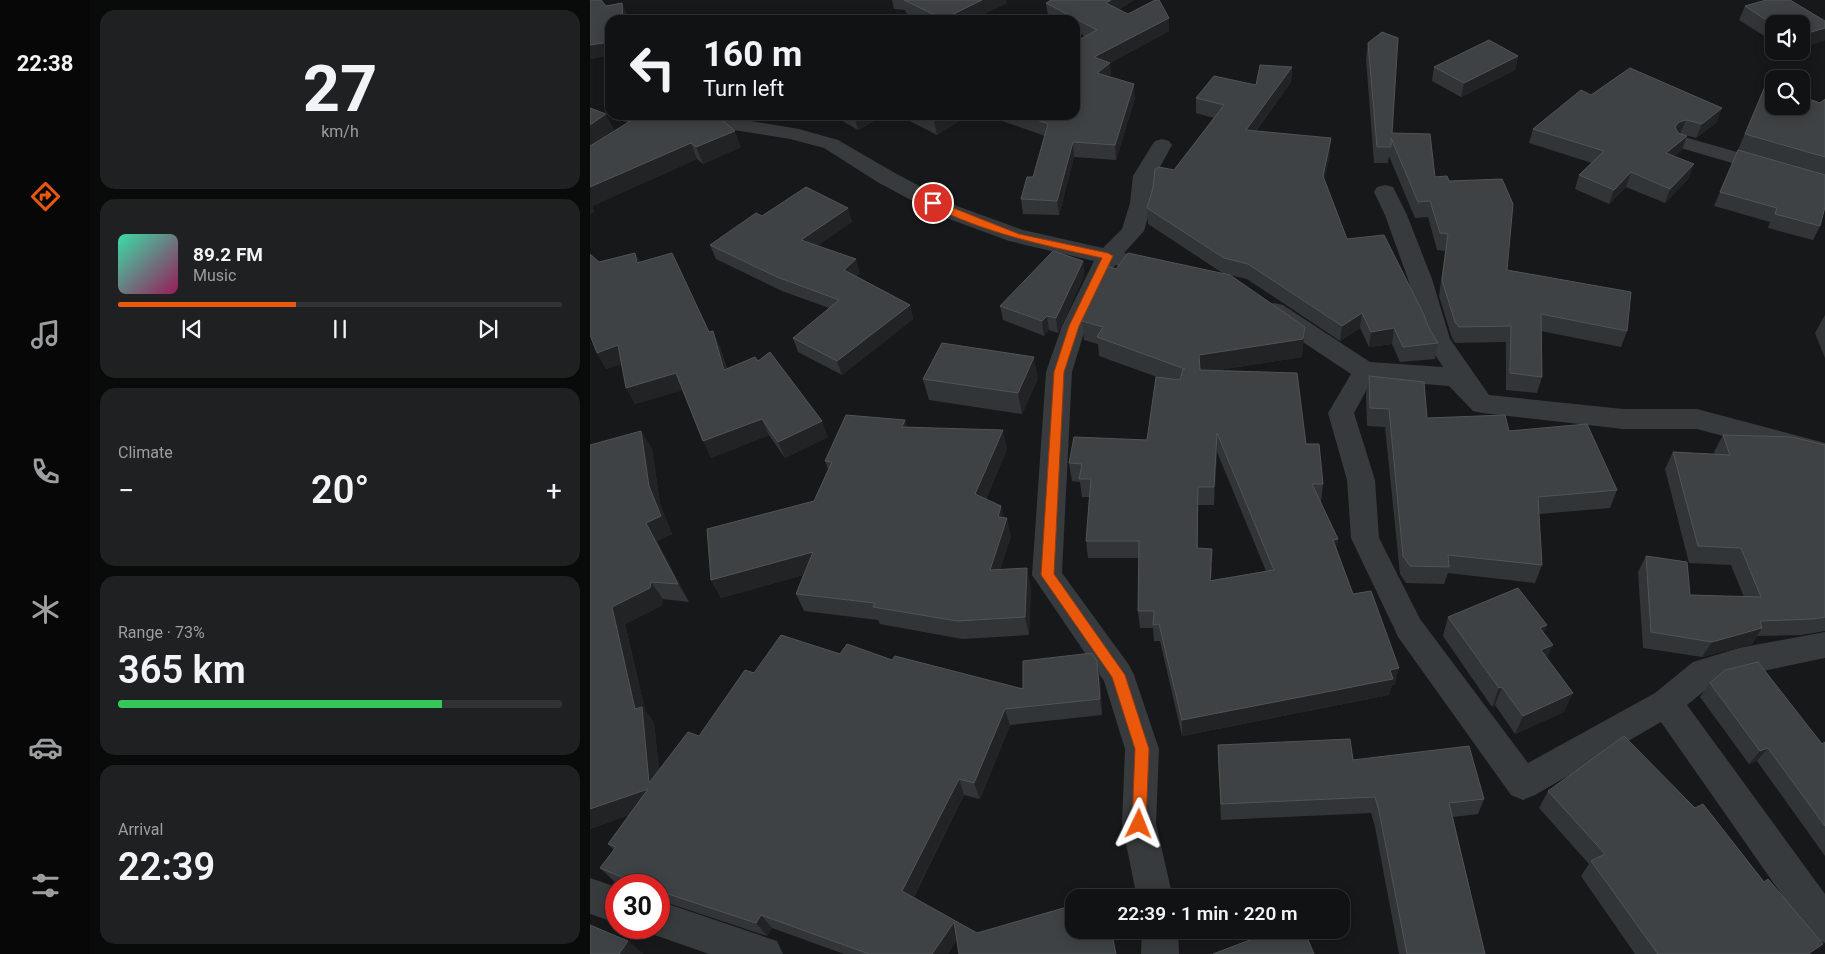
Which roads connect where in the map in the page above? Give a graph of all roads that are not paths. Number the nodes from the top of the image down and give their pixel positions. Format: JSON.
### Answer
{"nodes":[{"id":1,"x":648,"y":120,"type":"joint"},
{"id":2,"x":623,"y":136,"type":"edge"},
{"id":3,"x":1682,"y":142,"type":"edge"},
{"id":4,"x":1162,"y":144,"type":"dead end"},
{"id":5,"x":1825,"y":184,"type":"edge"},
{"id":6,"x":1385,"y":192,"type":"dead end"},
{"id":7,"x":1108,"y":256,"type":"junction"},
{"id":8,"x":1182,"y":273,"type":"edge"},
{"id":9,"x":1253,"y":296,"type":"edge"},
{"id":10,"x":1365,"y":372,"type":"junction"},
{"id":11,"x":1482,"y":404,"type":"junction"},
{"id":12,"x":1825,"y":453,"type":"edge"},
{"id":13,"x":1825,"y":645,"type":"edge"},
{"id":14,"x":1666,"y":703,"type":"junction"},
{"id":15,"x":1153,"y":889,"type":"edge"},
{"id":16,"x":590,"y":896,"type":"edge"},
{"id":17,"x":605,"y":901,"type":"edge"},
{"id":18,"x":670,"y":923,"type":"edge"},
{"id":19,"x":1825,"y":925,"type":"edge"},
{"id":20,"x":1160,"y":939,"type":"edge"},
{"id":21,"x":764,"y":954,"type":"edge"},
{"id":22,"x":1160,"y":954,"type":"edge"}],
"edges":[{"from":1,"to":2,"type":"street"},
{"from":1,"to":7,"type":"street"},
{"from":3,"to":5,"type":"street"},
{"from":4,"to":7,"type":"street"},
{"from":6,"to":11,"type":"street"},
{"from":7,"to":8,"type":"street"},
{"from":7,"to":15,"type":"street"},
{"from":9,"to":10,"type":"street"},
{"from":10,"to":11,"type":"street"},
{"from":10,"to":14,"type":"street"},
{"from":11,"to":12,"type":"street"},
{"from":13,"to":14,"type":"street"},
{"from":14,"to":19,"type":"street"},
{"from":16,"to":17,"type":"street"},
{"from":18,"to":21,"type":"street"},
{"from":20,"to":22,"type":"street"}]}
